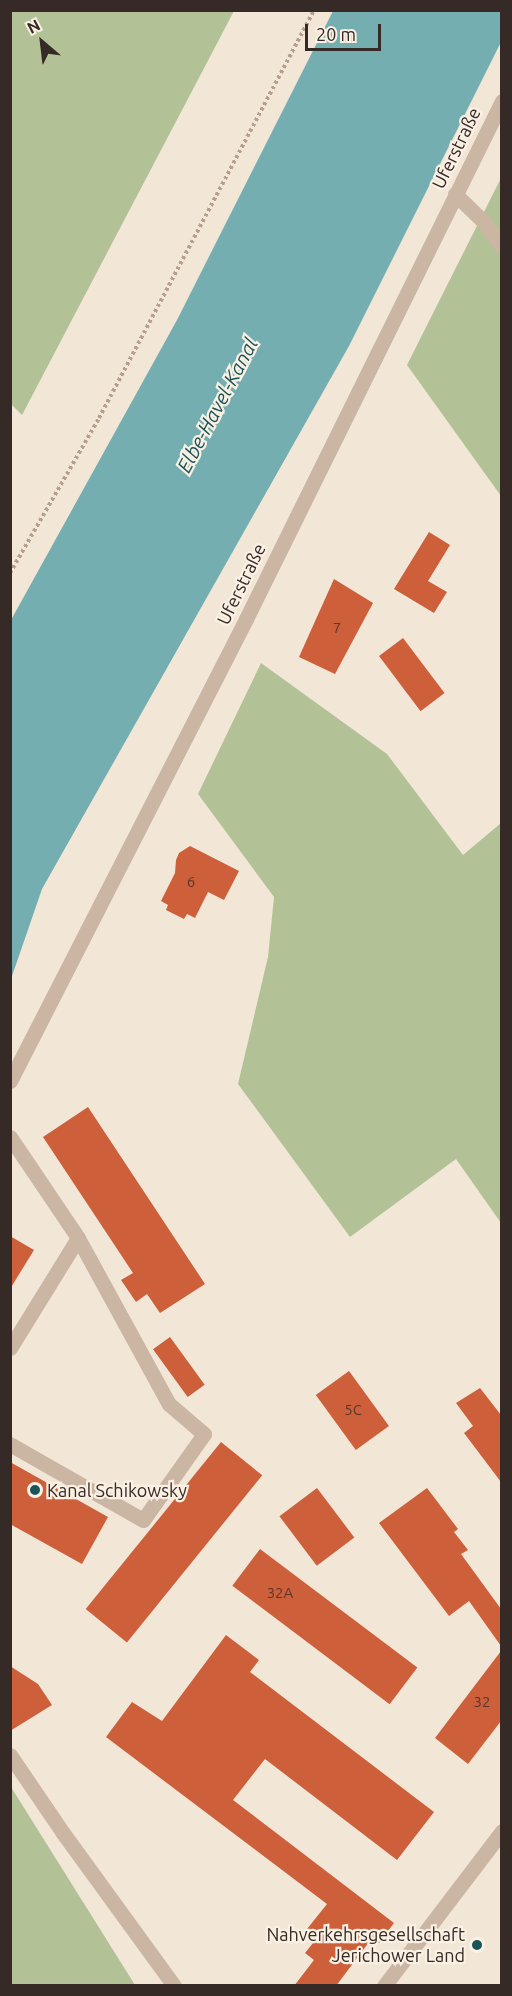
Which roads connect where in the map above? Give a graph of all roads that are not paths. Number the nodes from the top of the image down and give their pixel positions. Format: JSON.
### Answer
{"nodes":[{"id":1,"x":501,"y":101,"type":"edge"},
{"id":2,"x":455,"y":194,"type":"junction"},
{"id":3,"x":501,"y":247,"type":"edge"},
{"id":4,"x":10,"y":1081,"type":"edge"},
{"id":5,"x":10,"y":1137,"type":"edge"},
{"id":6,"x":78,"y":1238,"type":"junction"},
{"id":7,"x":10,"y":1348,"type":"edge"},
{"id":8,"x":10,"y":1444,"type":"edge"},
{"id":9,"x":10,"y":1755,"type":"edge"},
{"id":10,"x":501,"y":1831,"type":"edge"},
{"id":11,"x":174,"y":1986,"type":"edge"},
{"id":12,"x":384,"y":1986,"type":"edge"}],
"edges":[{"from":1,"to":2,"type":"street","name":"Uferstraße"},
{"from":2,"to":3,"type":"street"},
{"from":2,"to":4,"type":"street","name":"Uferstraße"},
{"from":5,"to":6,"type":"street"},
{"from":6,"to":7,"type":"street"},
{"from":6,"to":8,"type":"street"},
{"from":9,"to":11,"type":"street"},
{"from":10,"to":12,"type":"street"}]}
